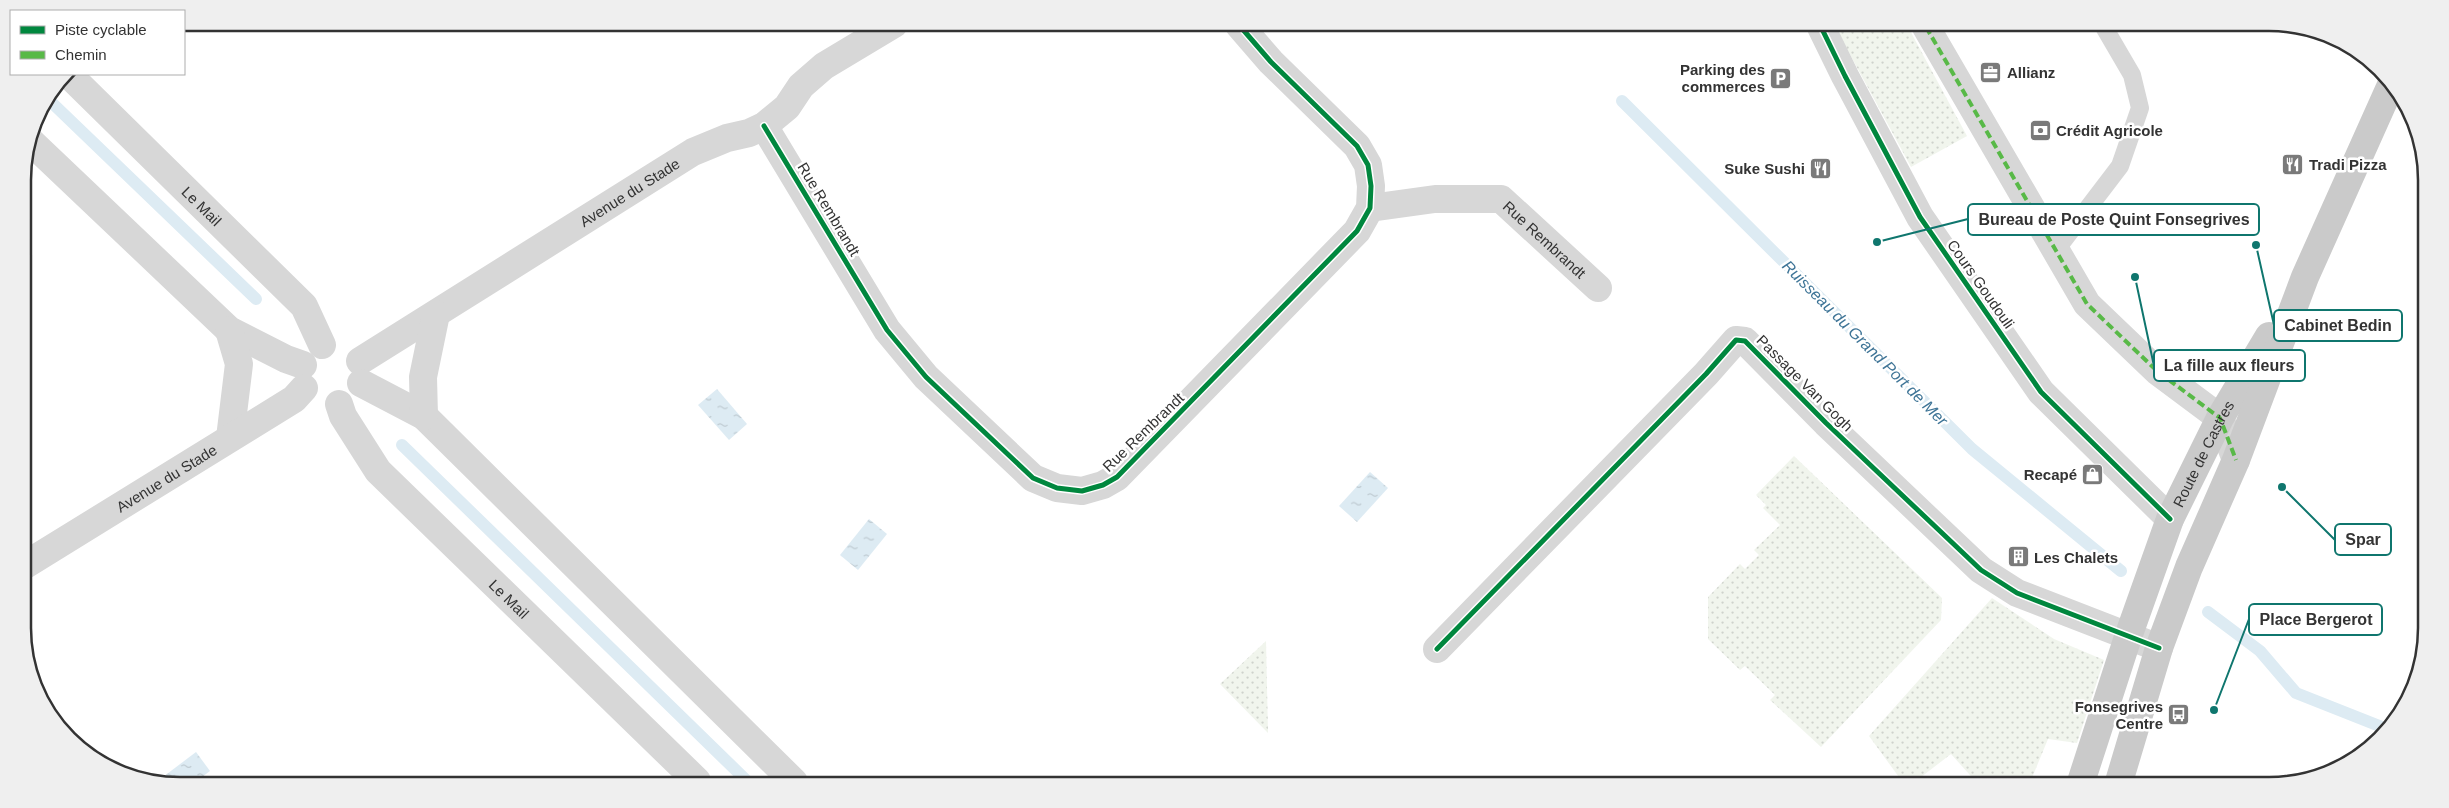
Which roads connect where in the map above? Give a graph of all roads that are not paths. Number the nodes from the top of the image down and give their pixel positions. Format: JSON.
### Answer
{"nodes":[{"id":1,"x":1245,"y":31,"type":"edge"},
{"id":2,"x":1823,"y":31,"type":"edge"},
{"id":3,"x":1928,"y":31,"type":"edge"},
{"id":4,"x":2106,"y":31,"type":"edge"},
{"id":5,"x":881,"y":32,"type":"edge"},
{"id":6,"x":72,"y":78,"type":"edge"},
{"id":7,"x":2389,"y":92,"type":"edge"},
{"id":8,"x":764,"y":126,"type":"junction"},
{"id":9,"x":35,"y":146,"type":"edge"},
{"id":10,"x":1370,"y":208,"type":"junction"},
{"id":11,"x":2056,"y":250,"type":"junction"},
{"id":12,"x":2305,"y":278,"type":"junction"},
{"id":13,"x":1598,"y":288,"type":"dead end"},
{"id":14,"x":436,"y":314,"type":"junction"},
{"id":15,"x":229,"y":330,"type":"junction"},
{"id":16,"x":322,"y":345,"type":"junction"},
{"id":17,"x":360,"y":372,"type":"junction"},
{"id":18,"x":304,"y":376,"type":"junction"},
{"id":19,"x":339,"y":404,"type":"junction"},
{"id":20,"x":424,"y":416,"type":"junction"},
{"id":21,"x":2220,"y":418,"type":"junction"},
{"id":22,"x":230,"y":438,"type":"junction"},
{"id":23,"x":2236,"y":460,"type":"junction"},
{"id":24,"x":2170,"y":519,"type":"junction"},
{"id":25,"x":31,"y":561,"type":"edge"},
{"id":26,"x":2128,"y":637,"type":"junction"},
{"id":27,"x":2159,"y":648,"type":"junction"},
{"id":28,"x":1437,"y":649,"type":"dead end"},
{"id":29,"x":2083,"y":776,"type":"edge"},
{"id":30,"x":2121,"y":776,"type":"edge"},
{"id":31,"x":693,"y":777,"type":"edge"},
{"id":32,"x":789,"y":777,"type":"edge"}],
"edges":[{"from":1,"to":10,"type":"street","name":"Rue Rembrandt"},
{"from":2,"to":24,"type":"street","name":"Cours Goudouli"},
{"from":3,"to":11,"type":"street"},
{"from":4,"to":11,"type":"lane"},
{"from":5,"to":8,"type":"street","name":"Avenue du Stade"},
{"from":6,"to":16,"type":"street","name":"Le Mail"},
{"from":7,"to":12,"type":"main road","name":"Route de Castres"},
{"from":8,"to":10,"type":"street","name":"Rue Rembrandt"},
{"from":8,"to":14,"type":"street","name":"Avenue du Stade"},
{"from":9,"to":15,"type":"street"},
{"from":10,"to":13,"type":"street","name":"Rue Rembrandt"},
{"from":11,"to":21,"type":"street"},
{"from":12,"to":21,"type":"main road","name":"Route de Castres"},
{"from":12,"to":23,"type":"main road","name":"Route de Castres"},
{"from":14,"to":17,"type":"street","name":"Avenue du Stade"},
{"from":14,"to":20,"type":"street"},
{"from":15,"to":18,"type":"street"},
{"from":15,"to":22,"type":"street"},
{"from":16,"to":17,"type":"street"},
{"from":16,"to":18,"type":"street","name":"Avenue du Stade"},
{"from":17,"to":19,"type":"street","name":"Avenue du Stade"},
{"from":17,"to":20,"type":"street"},
{"from":18,"to":19,"type":"street"},
{"from":18,"to":22,"type":"street","name":"Avenue du Stade"},
{"from":19,"to":31,"type":"street","name":"Le Mail"},
{"from":20,"to":32,"type":"street"},
{"from":21,"to":23,"type":"street"},
{"from":21,"to":24,"type":"main road","name":"Route de Castres"},
{"from":22,"to":25,"type":"street","name":"Avenue du Stade"},
{"from":23,"to":27,"type":"main road","name":"Route de Castres"},
{"from":24,"to":26,"type":"main road","name":"Route de Castres"},
{"from":26,"to":27,"type":"street","name":"Passage Van Gogh"},
{"from":26,"to":28,"type":"street","name":"Passage Van Gogh"},
{"from":26,"to":29,"type":"main road","name":"Route de Castres"},
{"from":27,"to":30,"type":"main road","name":"Route de Castres"}]}
